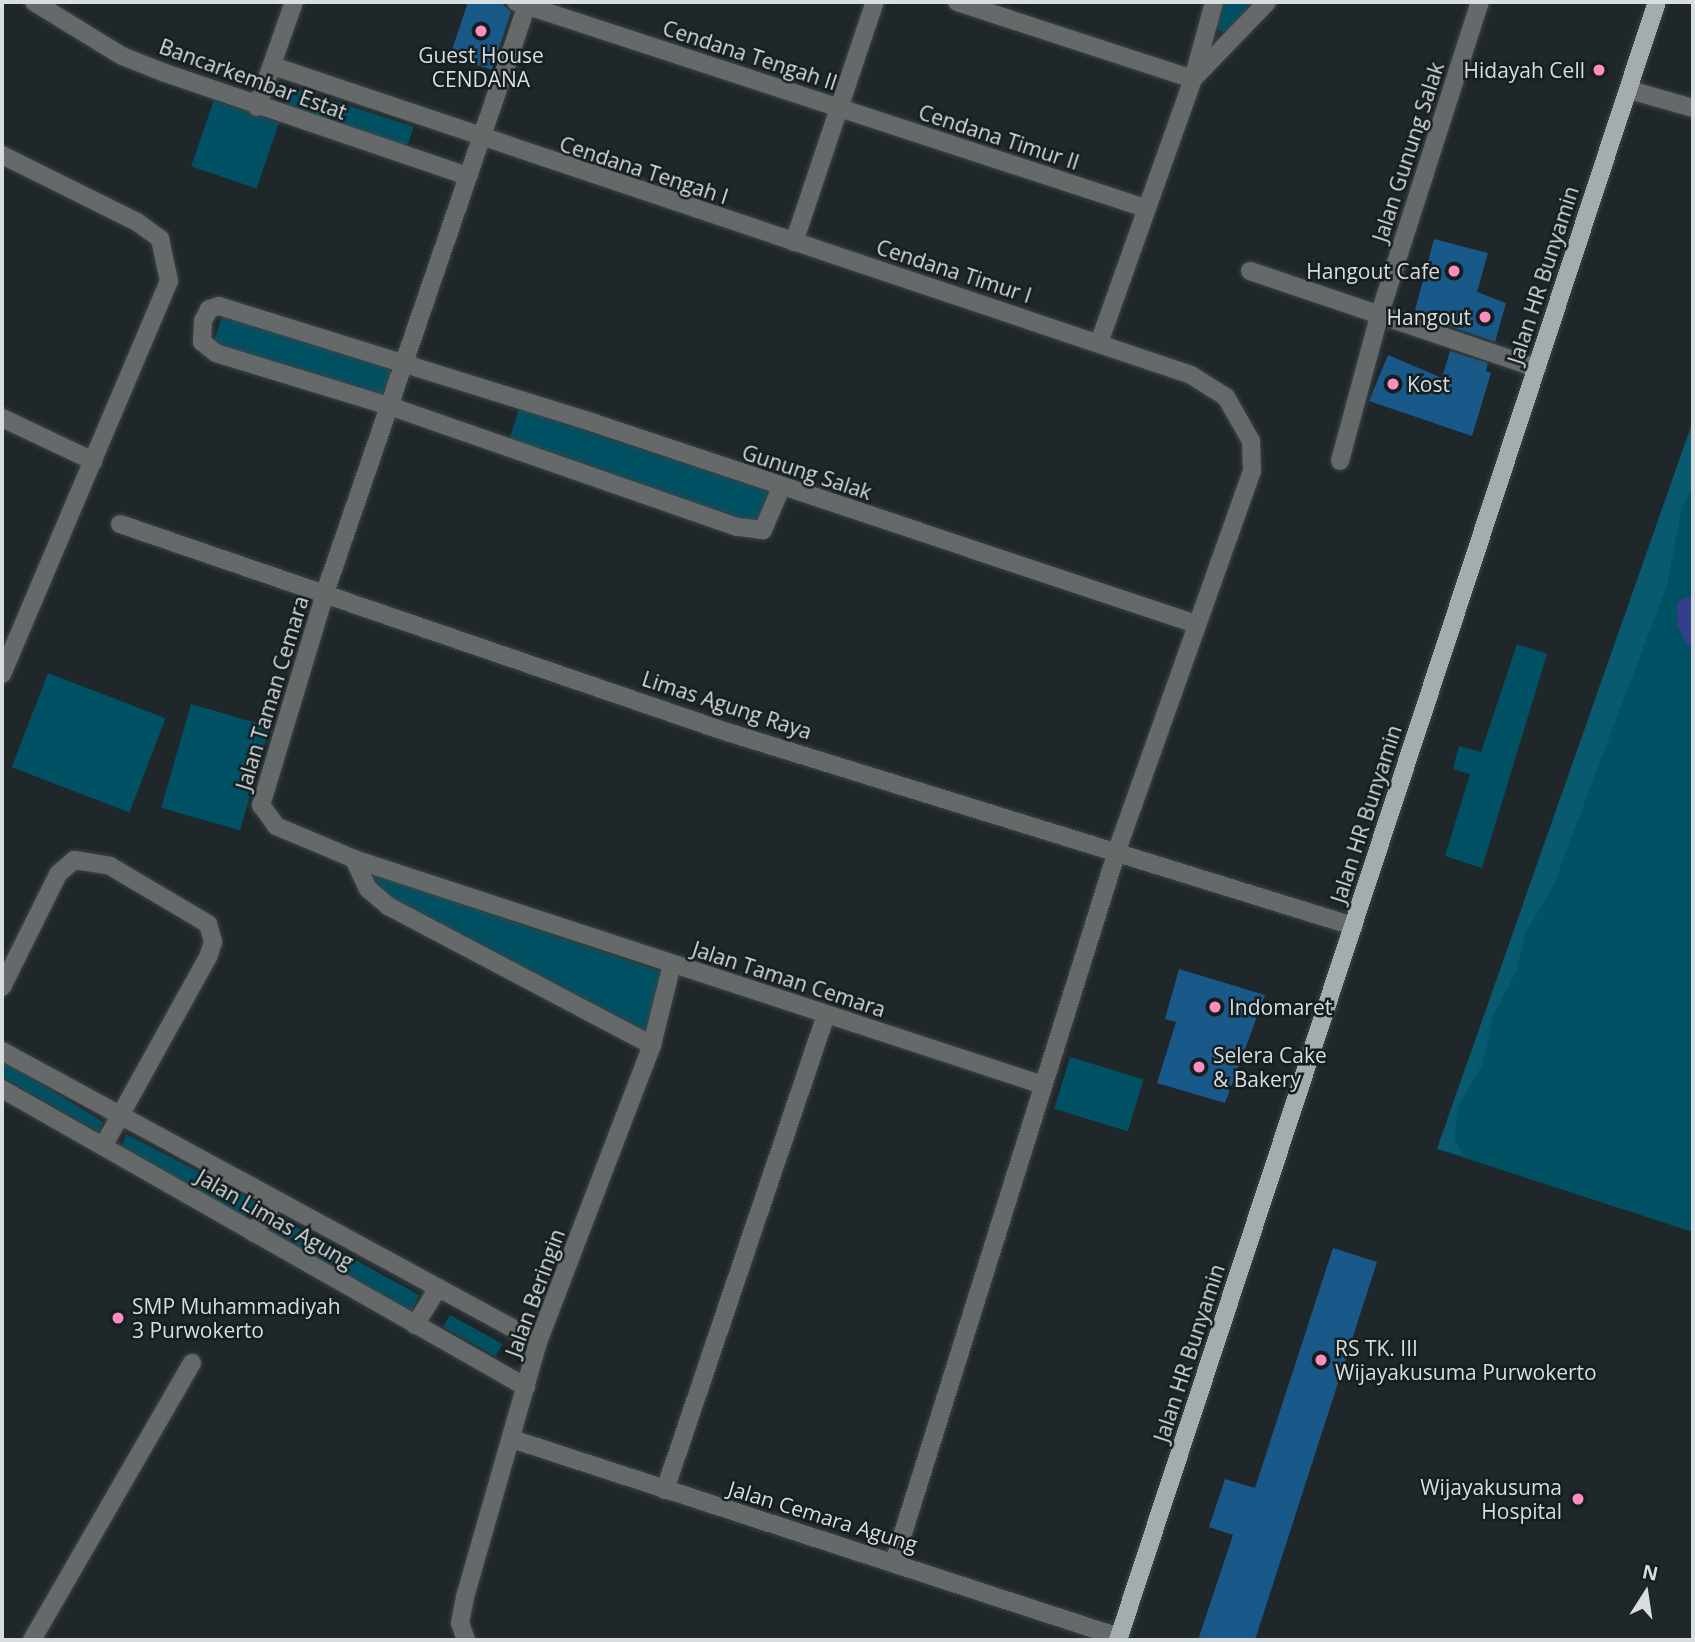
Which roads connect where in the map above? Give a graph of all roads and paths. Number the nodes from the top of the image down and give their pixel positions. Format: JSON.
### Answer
{"nodes":[{"id":1,"x":34,"y":2,"type":"edge"},
{"id":2,"x":294,"y":2,"type":"edge"},
{"id":3,"x":875,"y":2,"type":"edge"},
{"id":4,"x":957,"y":2,"type":"edge"},
{"id":5,"x":1214,"y":2,"type":"edge"},
{"id":6,"x":1267,"y":2,"type":"edge"},
{"id":7,"x":1480,"y":2,"type":"edge"},
{"id":8,"x":1657,"y":2,"type":"edge"},
{"id":9,"x":524,"y":3,"type":"edge"},
{"id":10,"x":273,"y":66,"type":"junction"},
{"id":11,"x":1193,"y":79,"type":"junction"},
{"id":12,"x":1630,"y":90,"type":"junction"},
{"id":13,"x":257,"y":107,"type":"junction"},
{"id":14,"x":840,"y":108,"type":"junction"},
{"id":15,"x":1693,"y":108,"type":"edge"},
{"id":16,"x":480,"y":140,"type":"junction"},
{"id":17,"x":2,"y":155,"type":"edge"},
{"id":18,"x":467,"y":176,"type":"junction"},
{"id":19,"x":1144,"y":208,"type":"junction"},
{"id":20,"x":794,"y":242,"type":"junction"},
{"id":21,"x":1250,"y":271,"type":"dead end"},
{"id":22,"x":1380,"y":316,"type":"junction"},
{"id":23,"x":1099,"y":343,"type":"junction"},
{"id":24,"x":405,"y":366,"type":"junction"},
{"id":25,"x":1536,"y":368,"type":"junction"},
{"id":26,"x":389,"y":406,"type":"junction"},
{"id":27,"x":2,"y":418,"type":"edge"},
{"id":28,"x":93,"y":461,"type":"junction"},
{"id":29,"x":1339,"y":461,"type":"dead end"},
{"id":30,"x":781,"y":488,"type":"junction"},
{"id":31,"x":120,"y":524,"type":"dead end"},
{"id":32,"x":327,"y":590,"type":"junction"},
{"id":33,"x":1193,"y":623,"type":"junction"},
{"id":34,"x":2,"y":674,"type":"edge"},
{"id":35,"x":1117,"y":851,"type":"junction"},
{"id":36,"x":354,"y":859,"type":"junction"},
{"id":37,"x":1353,"y":926,"type":"junction"},
{"id":38,"x":671,"y":964,"type":"junction"},
{"id":39,"x":2,"y":987,"type":"edge"},
{"id":40,"x":826,"y":1015,"type":"junction"},
{"id":41,"x":652,"y":1045,"type":"junction"},
{"id":42,"x":2,"y":1051,"type":"edge"},
{"id":43,"x":1044,"y":1085,"type":"junction"},
{"id":44,"x":2,"y":1089,"type":"edge"},
{"id":45,"x":122,"y":1113,"type":"junction"},
{"id":46,"x":104,"y":1145,"type":"junction"},
{"id":47,"x":274,"y":1201,"type":"junction"},
{"id":48,"x":254,"y":1233,"type":"junction"},
{"id":49,"x":436,"y":1291,"type":"junction"},
{"id":50,"x":415,"y":1325,"type":"junction"},
{"id":51,"x":538,"y":1342,"type":"junction"},
{"id":52,"x":192,"y":1363,"type":"dead end"},
{"id":53,"x":526,"y":1387,"type":"junction"},
{"id":54,"x":512,"y":1439,"type":"junction"},
{"id":55,"x":665,"y":1490,"type":"junction"},
{"id":56,"x":894,"y":1562,"type":"junction"},
{"id":57,"x":1119,"y":1638,"type":"edge"},
{"id":58,"x":32,"y":1640,"type":"edge"},
{"id":59,"x":466,"y":1640,"type":"edge"}],
"edges":[{"from":1,"to":13,"type":"street","name":"Bancarkembar Estat"},
{"from":2,"to":10,"type":"street"},
{"from":3,"to":14,"type":"street"},
{"from":4,"to":11,"type":"street"},
{"from":5,"to":11,"type":"street"},
{"from":6,"to":11,"type":"street"},
{"from":7,"to":22,"type":"street","name":"Jalan Gunung Salak"},
{"from":8,"to":12,"type":"main road","name":"Jalan HR Bunyamin"},
{"from":9,"to":14,"type":"street","name":"Cendana Tengah II"},
{"from":9,"to":16,"type":"street","name":"Jalan Taman Cemara"},
{"from":10,"to":13,"type":"street"},
{"from":10,"to":16,"type":"street","name":"Cendana Tengah I"},
{"from":11,"to":19,"type":"street"},
{"from":12,"to":15,"type":"street"},
{"from":12,"to":25,"type":"main road","name":"Jalan HR Bunyamin"},
{"from":13,"to":18,"type":"street","name":"Bancarkembar Estat"},
{"from":14,"to":19,"type":"street","name":"Cendana Timur II"},
{"from":14,"to":20,"type":"street"},
{"from":16,"to":18,"type":"street","name":"Jalan Taman Cemara"},
{"from":16,"to":20,"type":"street","name":"Cendana Tengah I"},
{"from":17,"to":28,"type":"street"},
{"from":18,"to":24,"type":"street","name":"Jalan Taman Cemara"},
{"from":19,"to":23,"type":"street"},
{"from":20,"to":23,"type":"street","name":"Cendana Timur I"},
{"from":21,"to":22,"type":"street"},
{"from":22,"to":25,"type":"street"},
{"from":22,"to":29,"type":"street","name":"Jalan Gunung Salak"},
{"from":23,"to":33,"type":"street","name":"Cendana Timur I"},
{"from":24,"to":26,"type":"street","name":"Jalan Taman Cemara"},
{"from":24,"to":26,"type":"street","name":"Gunung Salak"},
{"from":24,"to":30,"type":"street","name":"Gunung Salak"},
{"from":25,"to":37,"type":"main road","name":"Jalan HR Bunyamin"},
{"from":26,"to":30,"type":"street"},
{"from":26,"to":32,"type":"street","name":"Jalan Taman Cemara"},
{"from":27,"to":28,"type":"street"},
{"from":28,"to":34,"type":"street"},
{"from":30,"to":33,"type":"street","name":"Gunung Salak"},
{"from":31,"to":32,"type":"street","name":"Limas Agung Raya"},
{"from":32,"to":35,"type":"street","name":"Limas Agung Raya"},
{"from":32,"to":36,"type":"street","name":"Jalan Taman Cemara"},
{"from":33,"to":35,"type":"street","name":"Cendana Timur I"},
{"from":35,"to":37,"type":"street","name":"Limas Agung Raya"},
{"from":35,"to":43,"type":"street","name":"Cendana Timur I"},
{"from":36,"to":38,"type":"street","name":"Jalan Taman Cemara"},
{"from":36,"to":41,"type":"street"},
{"from":37,"to":57,"type":"main road","name":"Jalan HR Bunyamin"},
{"from":38,"to":40,"type":"street","name":"Jalan Taman Cemara"},
{"from":38,"to":41,"type":"street","name":"Jalan Beringin"},
{"from":39,"to":45,"type":"street"},
{"from":40,"to":43,"type":"street","name":"Jalan Taman Cemara"},
{"from":40,"to":55,"type":"street"},
{"from":41,"to":51,"type":"street","name":"Jalan Beringin"},
{"from":42,"to":45,"type":"street","name":"Jalan Limas Agung"},
{"from":43,"to":56,"type":"street","name":"Cendana Timur I"},
{"from":44,"to":46,"type":"street","name":"Jalan Limas Agung"},
{"from":45,"to":46,"type":"street"},
{"from":45,"to":47,"type":"street","name":"Jalan Limas Agung"},
{"from":46,"to":48,"type":"street","name":"Jalan Limas Agung"},
{"from":47,"to":48,"type":"street"},
{"from":47,"to":49,"type":"street","name":"Jalan Limas Agung"},
{"from":48,"to":50,"type":"street","name":"Jalan Limas Agung"},
{"from":49,"to":50,"type":"street"},
{"from":49,"to":51,"type":"street","name":"Jalan Limas Agung"},
{"from":50,"to":53,"type":"street","name":"Jalan Limas Agung"},
{"from":51,"to":53,"type":"street","name":"Jalan Beringin"},
{"from":52,"to":58,"type":"street"},
{"from":53,"to":54,"type":"street","name":"Jalan Beringin"},
{"from":54,"to":55,"type":"street","name":"Jalan Cemara Agung"},
{"from":54,"to":59,"type":"street","name":"Jalan Beringin"},
{"from":55,"to":56,"type":"street","name":"Jalan Cemara Agung"},
{"from":56,"to":57,"type":"street","name":"Jalan Cemara Agung"}]}
